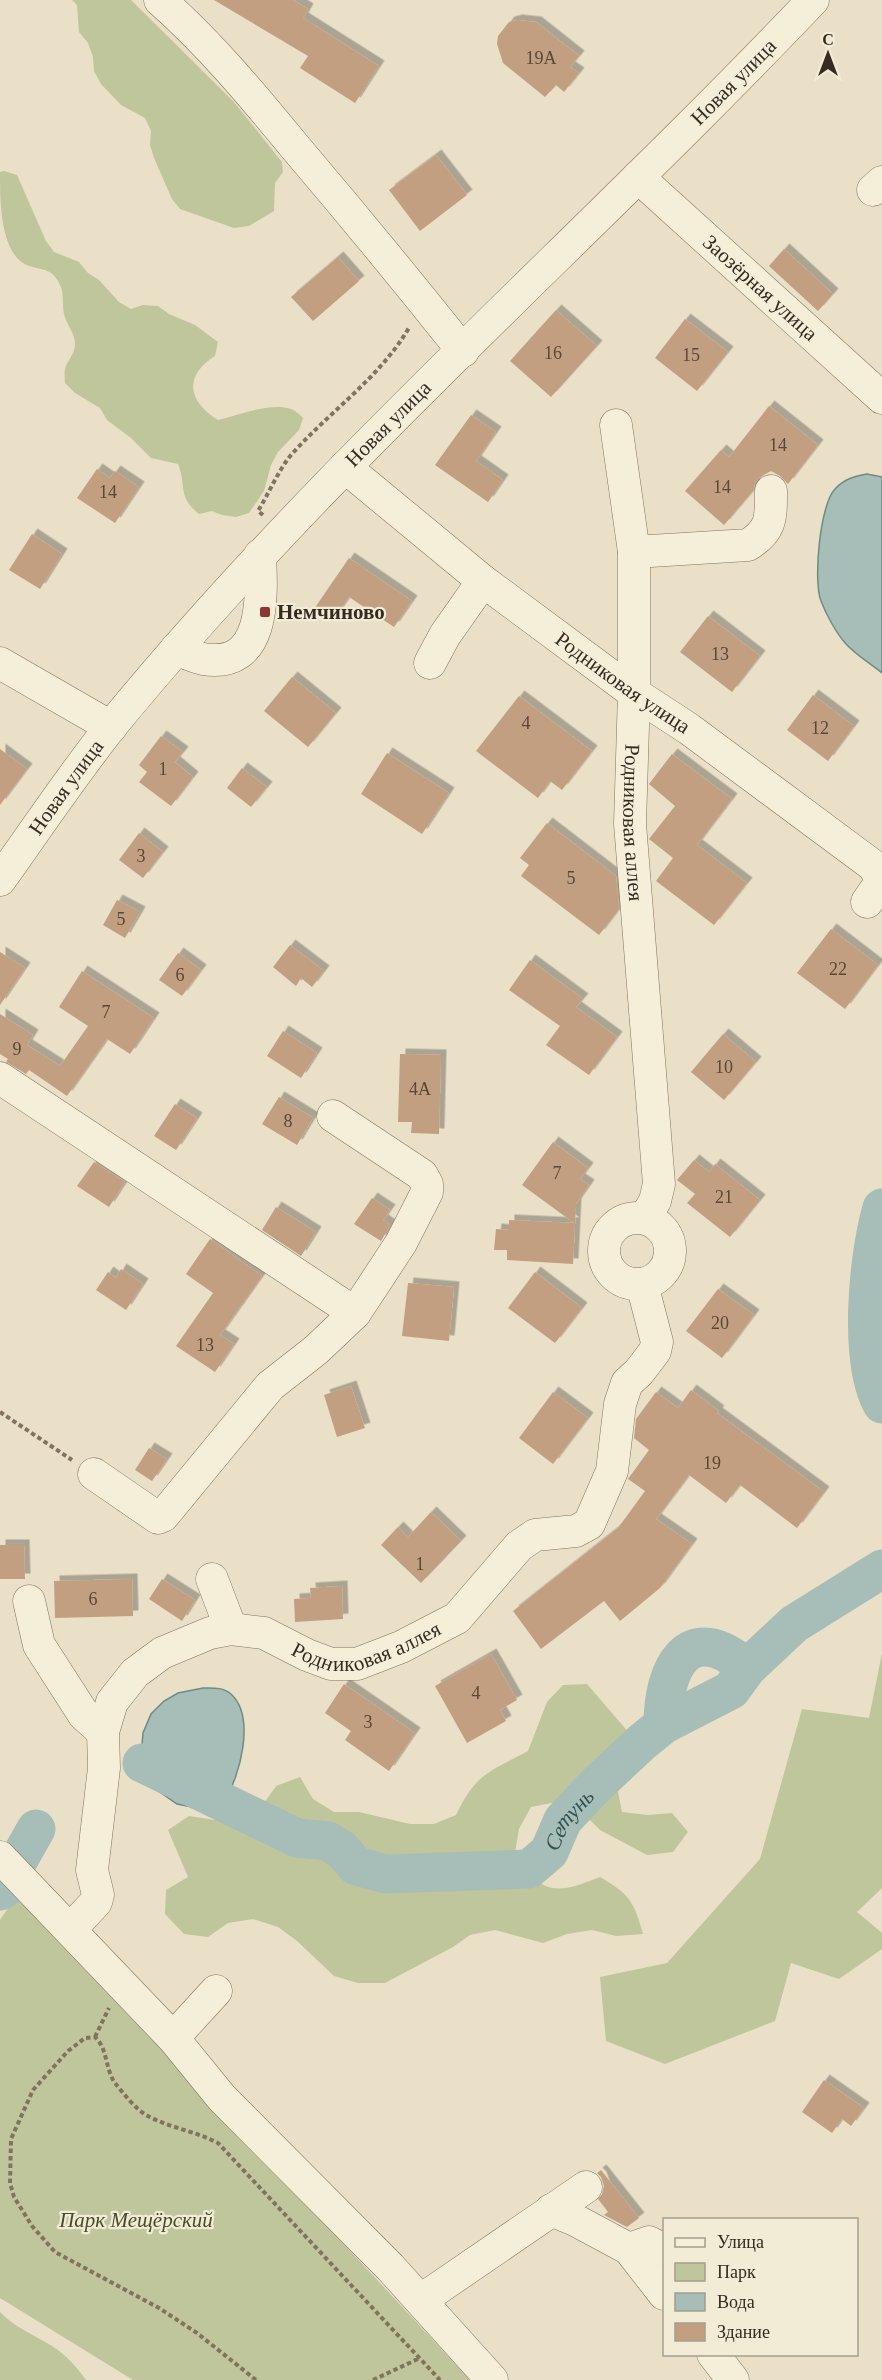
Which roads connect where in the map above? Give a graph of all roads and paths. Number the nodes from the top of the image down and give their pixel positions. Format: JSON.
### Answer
{"nodes":[{"id":1,"x":813,"y":0,"type":"edge"},
{"id":2,"x":178,"y":6,"type":"edge"},
{"id":3,"x":638,"y":177,"type":"junction"},
{"id":4,"x":424,"y":301,"type":"junction"},
{"id":5,"x":463,"y":351,"type":"junction"},
{"id":6,"x":882,"y":398,"type":"edge"},
{"id":7,"x":616,"y":425,"type":"dead end"},
{"id":8,"x":345,"y":467,"type":"junction"},
{"id":9,"x":771,"y":491,"type":"dead end"},
{"id":10,"x":265,"y":517,"type":"dead end"},
{"id":11,"x":634,"y":552,"type":"junction"},
{"id":12,"x":260,"y":555,"type":"junction"},
{"id":13,"x":483,"y":581,"type":"junction"},
{"id":14,"x":176,"y":650,"type":"junction"},
{"id":15,"x":0,"y":663,"type":"edge"},
{"id":16,"x":430,"y":663,"type":"dead end"},
{"id":17,"x":634,"y":693,"type":"junction"},
{"id":18,"x":111,"y":727,"type":"junction"},
{"id":19,"x":0,"y":880,"type":"edge"},
{"id":20,"x":867,"y":902,"type":"dead end"},
{"id":21,"x":0,"y":1078,"type":"edge"},
{"id":22,"x":333,"y":1116,"type":"dead end"},
{"id":23,"x":645,"y":1218,"type":"junction"},
{"id":24,"x":642,"y":1284,"type":"junction"},
{"id":25,"x":355,"y":1313,"type":"junction"},
{"id":26,"x":0,"y":1412,"type":"edge"},
{"id":27,"x":94,"y":1474,"type":"joint"},
{"id":28,"x":212,"y":1579,"type":"dead end"},
{"id":29,"x":29,"y":1601,"type":"dead end"},
{"id":30,"x":231,"y":1629,"type":"junction"},
{"id":31,"x":103,"y":1732,"type":"junction"},
{"id":32,"x":0,"y":1857,"type":"edge"},
{"id":33,"x":70,"y":1930,"type":"junction"},
{"id":34,"x":216,"y":1991,"type":"dead end"},
{"id":35,"x":173,"y":2038,"type":"junction"},
{"id":36,"x":586,"y":2187,"type":"dead end"},
{"id":37,"x":551,"y":2210,"type":"junction"},
{"id":38,"x":629,"y":2249,"type":"junction"},
{"id":39,"x":663,"y":2249,"type":"edge"},
{"id":40,"x":663,"y":2293,"type":"edge"},
{"id":41,"x":421,"y":2300,"type":"junction"},
{"id":42,"x":714,"y":2356,"type":"edge"},
{"id":43,"x":420,"y":2358,"type":"junction"},
{"id":44,"x":256,"y":2380,"type":"edge"},
{"id":45,"x":374,"y":2380,"type":"edge"},
{"id":46,"x":440,"y":2380,"type":"edge"},
{"id":47,"x":492,"y":2380,"type":"edge"},
{"id":48,"x":733,"y":2380,"type":"edge"}],
"edges":[{"from":1,"to":3,"type":"street","name":"Новая улица"},
{"from":2,"to":4,"type":"street"},
{"from":3,"to":5,"type":"street","name":"Новая улица"},
{"from":3,"to":6,"type":"street","name":"Заозёрная улица"},
{"from":4,"to":5,"type":"street"},
{"from":4,"to":10,"type":"path"},
{"from":5,"to":8,"type":"street","name":"Новая улица"},
{"from":7,"to":11,"type":"street","name":"Родниковая аллея"},
{"from":8,"to":12,"type":"street","name":"Новая улица"},
{"from":8,"to":13,"type":"street","name":"Родниковая улица"},
{"from":9,"to":11,"type":"street"},
{"from":11,"to":17,"type":"street","name":"Родниковая аллея"},
{"from":12,"to":14,"type":"street","name":"Новая улица"},
{"from":12,"to":14,"type":"street"},
{"from":13,"to":16,"type":"street"},
{"from":13,"to":17,"type":"street","name":"Родниковая улица"},
{"from":14,"to":18,"type":"street","name":"Новая улица"},
{"from":15,"to":18,"type":"street"},
{"from":17,"to":20,"type":"street","name":"Родниковая улица"},
{"from":17,"to":23,"type":"street","name":"Родниковая аллея"},
{"from":18,"to":19,"type":"street","name":"Новая улица"},
{"from":21,"to":25,"type":"street"},
{"from":22,"to":25,"type":"street"},
{"from":23,"to":24,"type":"street"},
{"from":23,"to":24,"type":"street"},
{"from":24,"to":30,"type":"street","name":"Родниковая аллея"},
{"from":25,"to":27,"type":"street"},
{"from":26,"to":27,"type":"path"},
{"from":28,"to":30,"type":"street"},
{"from":29,"to":31,"type":"street"},
{"from":30,"to":31,"type":"street","name":"Родниковая аллея"},
{"from":31,"to":33,"type":"street","name":"Родниковая аллея"},
{"from":32,"to":33,"type":"street"},
{"from":33,"to":35,"type":"street"},
{"from":34,"to":35,"type":"street"},
{"from":35,"to":41,"type":"street"},
{"from":36,"to":37,"type":"street"},
{"from":37,"to":38,"type":"street"},
{"from":37,"to":41,"type":"street"},
{"from":38,"to":39,"type":"street"},
{"from":38,"to":40,"type":"street"},
{"from":41,"to":47,"type":"street"},
{"from":42,"to":48,"type":"street"},
{"from":43,"to":44,"type":"path"},
{"from":43,"to":45,"type":"path"},
{"from":43,"to":46,"type":"path"}]}
